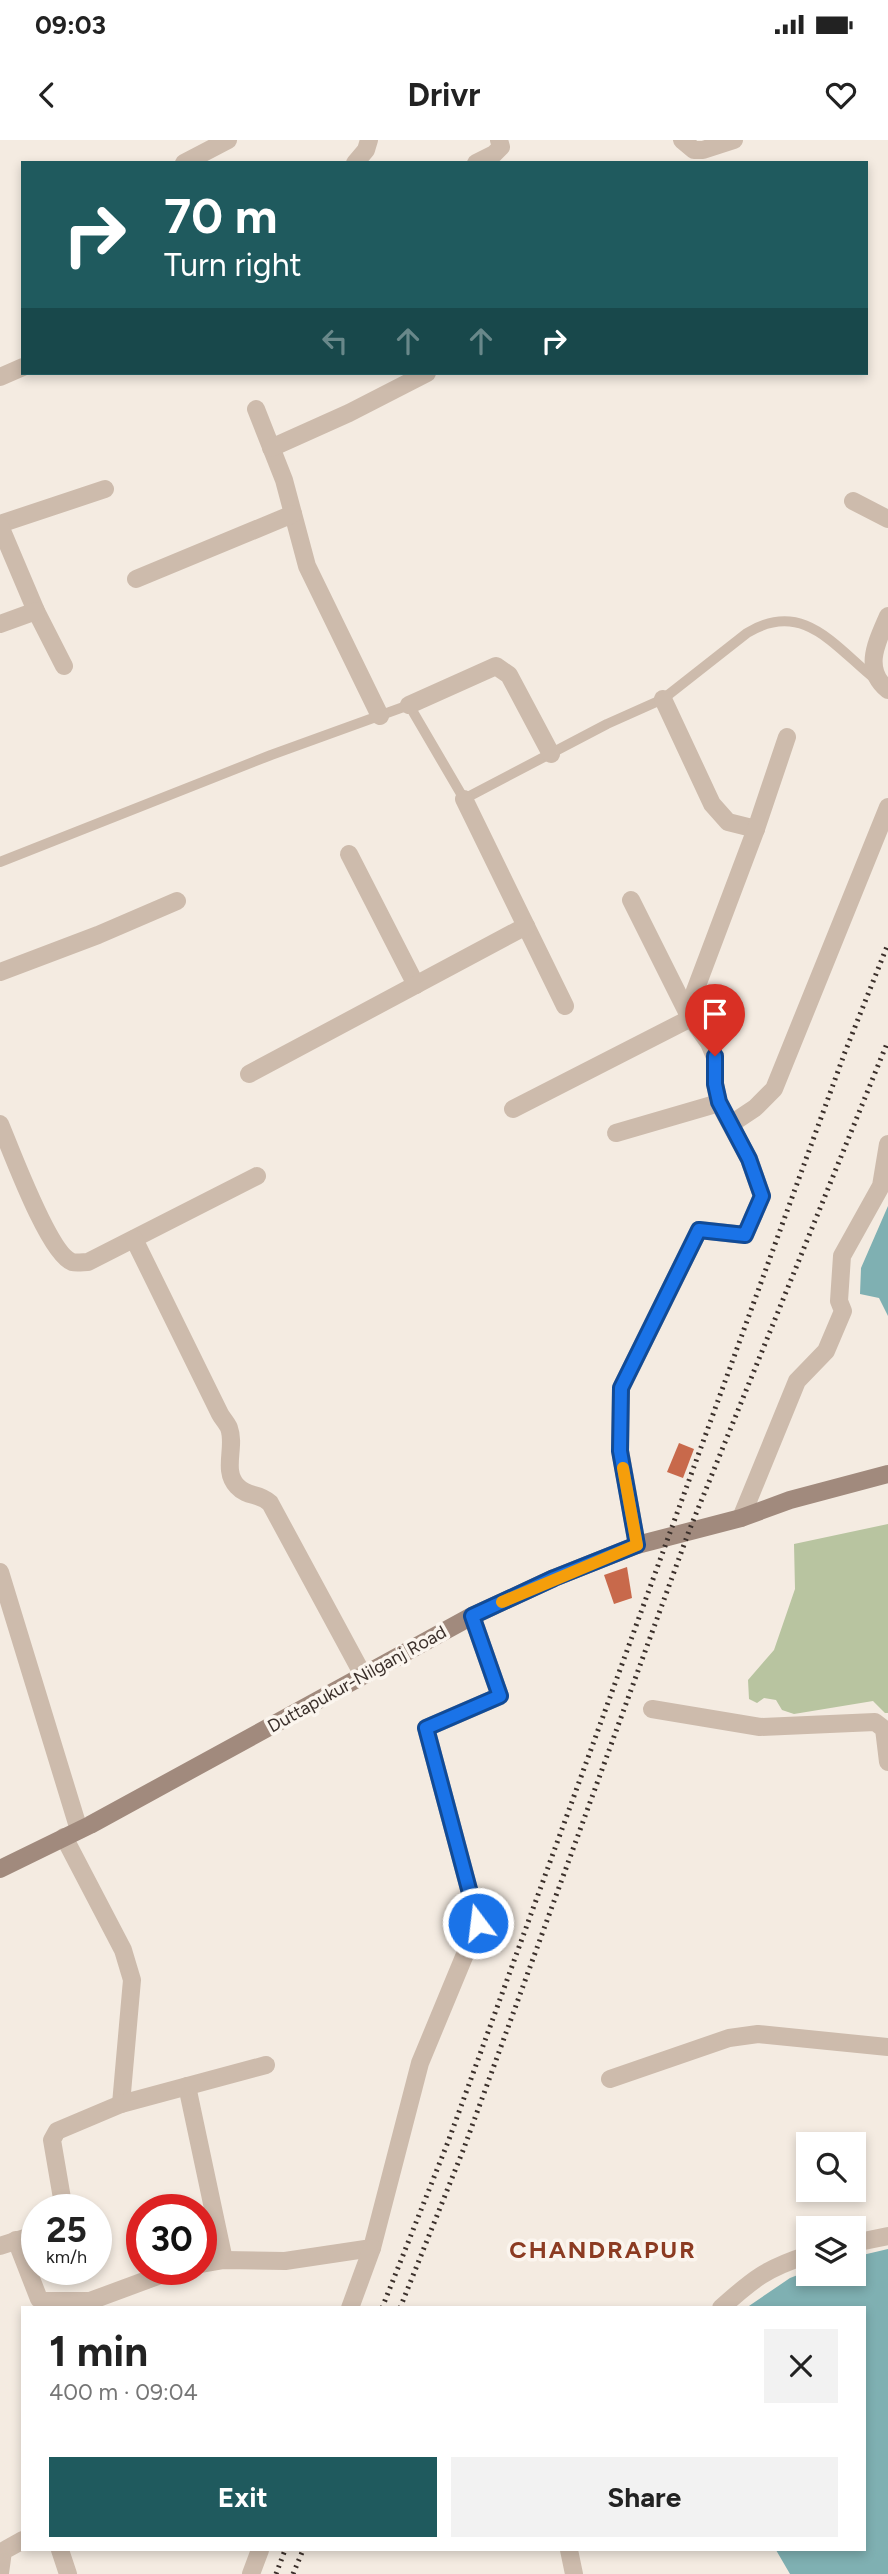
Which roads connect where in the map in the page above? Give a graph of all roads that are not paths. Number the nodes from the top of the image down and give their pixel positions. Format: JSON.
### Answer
{"nodes":[{"id":1,"x":228,"y":140,"type":"edge"},
{"id":2,"x":369,"y":140,"type":"edge"},
{"id":3,"x":499,"y":140,"type":"edge"},
{"id":4,"x":682,"y":140,"type":"edge"},
{"id":5,"x":734,"y":140,"type":"edge"},
{"id":6,"x":188,"y":161,"type":"edge"},
{"id":7,"x":357,"y":161,"type":"edge"},
{"id":8,"x":480,"y":161,"type":"edge"},
{"id":9,"x":21,"y":368,"type":"edge"},
{"id":10,"x":423,"y":375,"type":"edge"},
{"id":11,"x":0,"y":377,"type":"edge"},
{"id":12,"x":256,"y":409,"type":"dead end"},
{"id":13,"x":271,"y":448,"type":"junction"},
{"id":14,"x":105,"y":489,"type":"dead end"},
{"id":15,"x":853,"y":501,"type":"dead end"},
{"id":16,"x":293,"y":514,"type":"junction"},
{"id":17,"x":888,"y":519,"type":"edge"},
{"id":18,"x":0,"y":525,"type":"edge"},
{"id":19,"x":136,"y":579,"type":"dead end"},
{"id":20,"x":36,"y":611,"type":"junction"},
{"id":21,"x":888,"y":616,"type":"edge"},
{"id":22,"x":0,"y":624,"type":"edge"},
{"id":23,"x":64,"y":666,"type":"dead end"},
{"id":24,"x":883,"y":686,"type":"edge"},
{"id":25,"x":663,"y":699,"type":"junction"},
{"id":26,"x":409,"y":705,"type":"junction"},
{"id":27,"x":380,"y":716,"type":"junction"},
{"id":28,"x":787,"y":737,"type":"dead end"},
{"id":29,"x":551,"y":754,"type":"junction"},
{"id":30,"x":464,"y":799,"type":"junction"},
{"id":31,"x":888,"y":807,"type":"edge"},
{"id":32,"x":756,"y":829,"type":"junction"},
{"id":33,"x":349,"y":854,"type":"dead end"},
{"id":34,"x":0,"y":862,"type":"edge"},
{"id":35,"x":631,"y":900,"type":"dead end"},
{"id":36,"x":177,"y":901,"type":"dead end"},
{"id":37,"x":526,"y":926,"type":"junction"},
{"id":38,"x":0,"y":972,"type":"edge"},
{"id":39,"x":416,"y":985,"type":"junction"},
{"id":40,"x":565,"y":1006,"type":"dead end"},
{"id":41,"x":689,"y":1015,"type":"junction"},
{"id":42,"x":249,"y":1074,"type":"dead end"},
{"id":43,"x":719,"y":1102,"type":"junction"},
{"id":44,"x":513,"y":1109,"type":"dead end"},
{"id":45,"x":0,"y":1124,"type":"edge"},
{"id":46,"x":731,"y":1124,"type":"junction"},
{"id":47,"x":616,"y":1133,"type":"dead end"},
{"id":48,"x":888,"y":1144,"type":"edge"},
{"id":49,"x":257,"y":1176,"type":"dead end"},
{"id":50,"x":134,"y":1239,"type":"junction"},
{"id":51,"x":888,"y":1474,"type":"edge"},
{"id":52,"x":741,"y":1518,"type":"junction"},
{"id":53,"x":637,"y":1545,"type":"junction"},
{"id":54,"x":0,"y":1572,"type":"edge"},
{"id":55,"x":472,"y":1616,"type":"junction"},
{"id":56,"x":363,"y":1675,"type":"junction"},
{"id":57,"x":652,"y":1709,"type":"dead end"},
{"id":58,"x":888,"y":1762,"type":"edge"},
{"id":59,"x":72,"y":1834,"type":"junction"},
{"id":60,"x":0,"y":1868,"type":"edge"},
{"id":61,"x":888,"y":2047,"type":"edge"},
{"id":62,"x":265,"y":2065,"type":"dead end"},
{"id":63,"x":610,"y":2079,"type":"dead end"},
{"id":64,"x":187,"y":2086,"type":"junction"},
{"id":65,"x":121,"y":2104,"type":"junction"},
{"id":66,"x":61,"y":2194,"type":"edge"},
{"id":67,"x":888,"y":2236,"type":"edge"},
{"id":68,"x":866,"y":2241,"type":"edge"},
{"id":69,"x":8,"y":2243,"type":"edge"},
{"id":70,"x":372,"y":2248,"type":"junction"},
{"id":71,"x":796,"y":2259,"type":"edge"},
{"id":72,"x":224,"y":2260,"type":"junction"},
{"id":73,"x":217,"y":2261,"type":"edge"},
{"id":74,"x":133,"y":2285,"type":"edge"},
{"id":75,"x":351,"y":2306,"type":"edge"},
{"id":76,"x":723,"y":2306,"type":"edge"},
{"id":77,"x":21,"y":2541,"type":"edge"},
{"id":78,"x":60,"y":2551,"type":"edge"},
{"id":79,"x":260,"y":2551,"type":"edge"},
{"id":80,"x":569,"y":2551,"type":"edge"},
{"id":81,"x":0,"y":2573,"type":"edge"},
{"id":82,"x":68,"y":2574,"type":"edge"},
{"id":83,"x":251,"y":2574,"type":"edge"},
{"id":84,"x":574,"y":2574,"type":"edge"}],
"edges":[{"from":1,"to":6,"type":"street"},
{"from":2,"to":7,"type":"street"},
{"from":3,"to":8,"type":"street"},
{"from":4,"to":5,"type":"street"},
{"from":9,"to":11,"type":"street"},
{"from":10,"to":13,"type":"street"},
{"from":12,"to":13,"type":"street"},
{"from":13,"to":16,"type":"street"},
{"from":14,"to":18,"type":"street"},
{"from":15,"to":17,"type":"street"},
{"from":16,"to":19,"type":"street"},
{"from":16,"to":27,"type":"street"},
{"from":18,"to":20,"type":"street"},
{"from":20,"to":22,"type":"street"},
{"from":20,"to":23,"type":"street"},
{"from":21,"to":24,"type":"street"},
{"from":24,"to":25,"type":"lane"},
{"from":25,"to":29,"type":"lane"},
{"from":25,"to":32,"type":"street"},
{"from":26,"to":27,"type":"lane"},
{"from":26,"to":29,"type":"street"},
{"from":26,"to":30,"type":"lane"},
{"from":27,"to":34,"type":"lane"},
{"from":28,"to":32,"type":"street"},
{"from":29,"to":30,"type":"lane"},
{"from":30,"to":37,"type":"street"},
{"from":31,"to":46,"type":"street"},
{"from":32,"to":41,"type":"street"},
{"from":33,"to":39,"type":"street"},
{"from":35,"to":41,"type":"street"},
{"from":36,"to":38,"type":"street"},
{"from":37,"to":39,"type":"street"},
{"from":37,"to":40,"type":"street"},
{"from":39,"to":42,"type":"street"},
{"from":41,"to":43,"type":"street"},
{"from":41,"to":44,"type":"street"},
{"from":43,"to":46,"type":"street"},
{"from":43,"to":47,"type":"street"},
{"from":45,"to":50,"type":"street"},
{"from":46,"to":53,"type":"street"},
{"from":48,"to":52,"type":"street"},
{"from":49,"to":50,"type":"street"},
{"from":50,"to":56,"type":"street"},
{"from":51,"to":52,"type":"main road","name":"Duttapukur-Nilganj Road"},
{"from":52,"to":53,"type":"main road","name":"Duttapukur-Nilganj Road"},
{"from":53,"to":55,"type":"main road","name":"Duttapukur-Nilganj Road"},
{"from":54,"to":59,"type":"street"},
{"from":55,"to":56,"type":"main road","name":"Duttapukur-Nilganj Road"},
{"from":55,"to":70,"type":"street"},
{"from":56,"to":59,"type":"main road","name":"Duttapukur-Nilganj Road"},
{"from":57,"to":58,"type":"street"},
{"from":59,"to":60,"type":"main road","name":"Duttapukur-Nilganj Road"},
{"from":59,"to":65,"type":"street"},
{"from":61,"to":63,"type":"street"},
{"from":62,"to":64,"type":"street"},
{"from":64,"to":65,"type":"street"},
{"from":64,"to":72,"type":"street"},
{"from":65,"to":66,"type":"street"},
{"from":67,"to":68,"type":"street"},
{"from":69,"to":74,"type":"street"},
{"from":70,"to":72,"type":"street"},
{"from":70,"to":75,"type":"street"},
{"from":71,"to":76,"type":"street"},
{"from":72,"to":73,"type":"street"},
{"from":77,"to":81,"type":"street"},
{"from":78,"to":82,"type":"street"},
{"from":79,"to":83,"type":"street"},
{"from":80,"to":84,"type":"street"}]}
